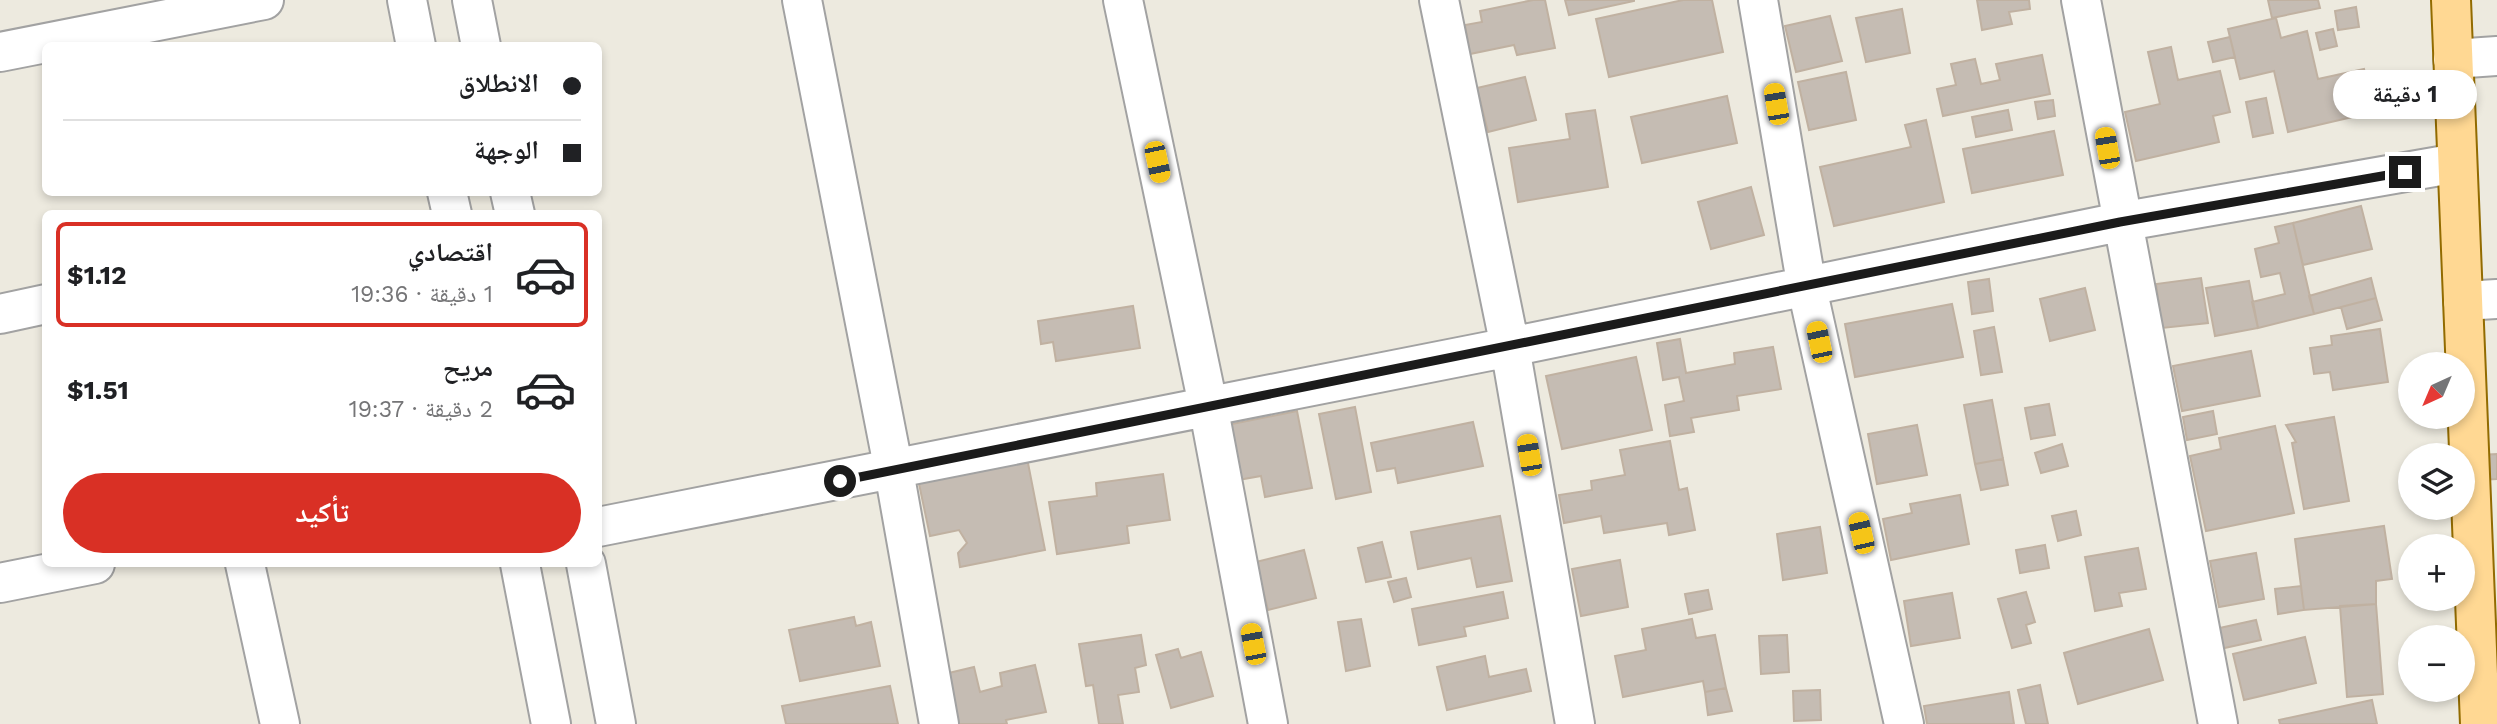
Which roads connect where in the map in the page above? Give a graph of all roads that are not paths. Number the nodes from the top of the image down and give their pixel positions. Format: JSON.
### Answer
{"nodes":[{"id":1,"x":264,"y":0,"type":"edge"},
{"id":2,"x":407,"y":0,"type":"edge"},
{"id":3,"x":471,"y":0,"type":"edge"},
{"id":4,"x":802,"y":0,"type":"edge"},
{"id":5,"x":1123,"y":0,"type":"edge"},
{"id":6,"x":1439,"y":0,"type":"edge"},
{"id":7,"x":1758,"y":0,"type":"edge"},
{"id":8,"x":2081,"y":0,"type":"edge"},
{"id":9,"x":2451,"y":0,"type":"edge"},
{"id":10,"x":135,"y":12,"type":"edge"},
{"id":11,"x":415,"y":42,"type":"edge"},
{"id":12,"x":480,"y":42,"type":"edge"},
{"id":13,"x":0,"y":52,"type":"edge"},
{"id":14,"x":2497,"y":56,"type":"edge"},
{"id":15,"x":2454,"y":59,"type":"junction"},
{"id":16,"x":2457,"y":163,"type":"junction"},
{"id":17,"x":2120,"y":222,"type":"junction"},
{"id":18,"x":1807,"y":288,"type":"junction"},
{"id":19,"x":2480,"y":300,"type":"edge"},
{"id":20,"x":42,"y":305,"type":"edge"},
{"id":21,"x":0,"y":314,"type":"edge"},
{"id":22,"x":1510,"y":347,"type":"junction"},
{"id":23,"x":1208,"y":405,"type":"junction"},
{"id":24,"x":894,"y":471,"type":"junction"},
{"id":25,"x":602,"y":526,"type":"edge"},
{"id":26,"x":80,"y":567,"type":"edge"},
{"id":27,"x":247,"y":567,"type":"edge"},
{"id":28,"x":521,"y":567,"type":"edge"},
{"id":29,"x":587,"y":567,"type":"edge"},
{"id":30,"x":0,"y":583,"type":"edge"},
{"id":31,"x":280,"y":724,"type":"edge"},
{"id":32,"x":551,"y":724,"type":"edge"},
{"id":33,"x":616,"y":724,"type":"edge"},
{"id":34,"x":939,"y":724,"type":"edge"},
{"id":35,"x":1268,"y":724,"type":"edge"},
{"id":36,"x":1576,"y":724,"type":"edge"},
{"id":37,"x":1903,"y":724,"type":"edge"},
{"id":38,"x":2218,"y":724,"type":"edge"},
{"id":39,"x":2480,"y":724,"type":"edge"}],
"edges":[{"from":1,"to":10,"type":"street"},
{"from":2,"to":11,"type":"street"},
{"from":3,"to":12,"type":"street"},
{"from":4,"to":24,"type":"street"},
{"from":5,"to":23,"type":"street"},
{"from":6,"to":22,"type":"street"},
{"from":7,"to":18,"type":"street"},
{"from":8,"to":17,"type":"street"},
{"from":9,"to":15,"type":"main road"},
{"from":10,"to":13,"type":"street"},
{"from":14,"to":15,"type":"street"},
{"from":15,"to":16,"type":"main road"},
{"from":16,"to":17,"type":"street"},
{"from":16,"to":19,"type":"main road"},
{"from":17,"to":18,"type":"street"},
{"from":17,"to":38,"type":"street"},
{"from":18,"to":22,"type":"street"},
{"from":18,"to":37,"type":"street"},
{"from":19,"to":39,"type":"main road"},
{"from":20,"to":21,"type":"street"},
{"from":22,"to":23,"type":"street"},
{"from":22,"to":36,"type":"street"},
{"from":23,"to":24,"type":"street"},
{"from":23,"to":35,"type":"street"},
{"from":24,"to":25,"type":"street"},
{"from":24,"to":34,"type":"street"},
{"from":26,"to":30,"type":"street"},
{"from":27,"to":31,"type":"street"},
{"from":28,"to":32,"type":"street"},
{"from":29,"to":33,"type":"street"}]}
